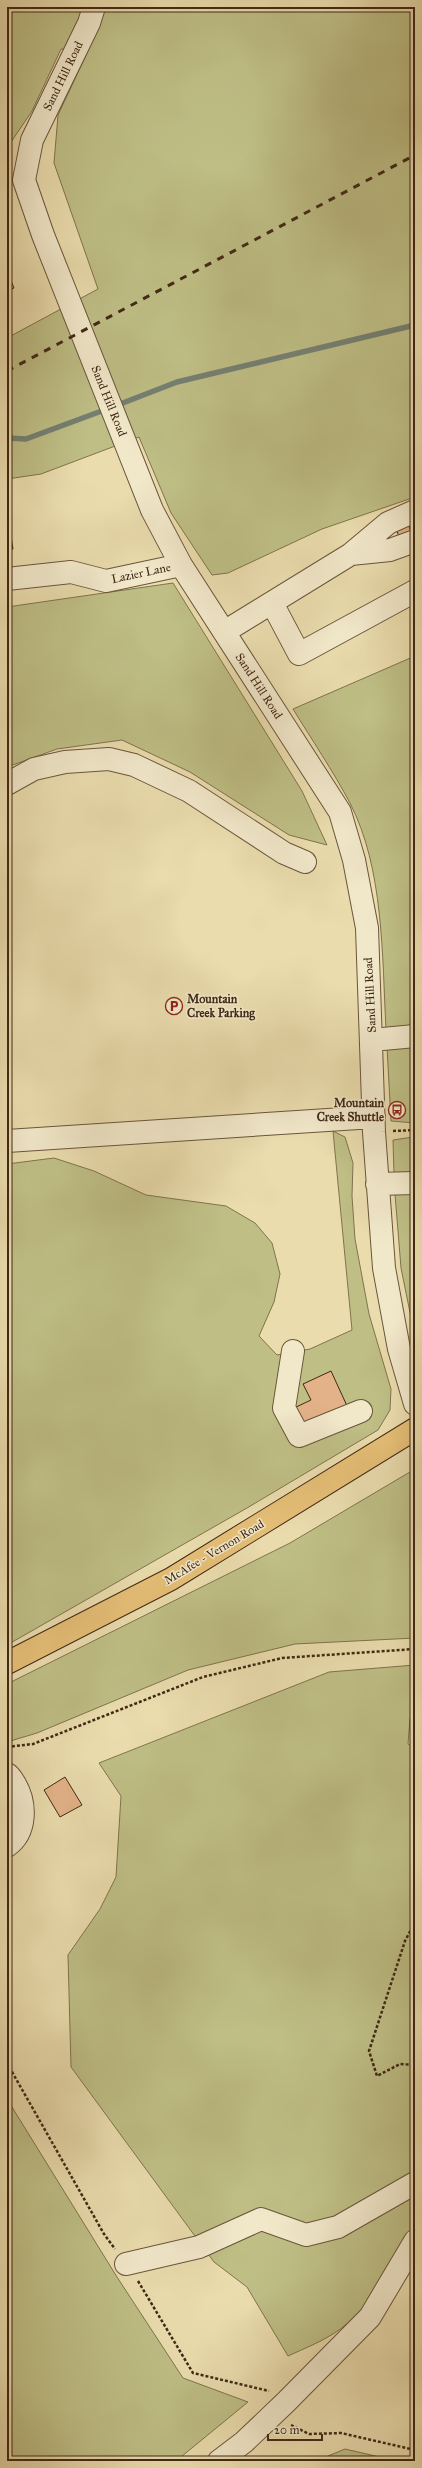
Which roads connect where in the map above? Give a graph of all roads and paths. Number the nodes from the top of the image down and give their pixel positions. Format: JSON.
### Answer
{"nodes":[{"id":1,"x":94,"y":7,"type":"edge"},
{"id":2,"x":15,"y":182,"type":"edge"},
{"id":3,"x":415,"y":511,"type":"edge"},
{"id":4,"x":415,"y":541,"type":"edge"},
{"id":5,"x":351,"y":554,"type":"junction"},
{"id":6,"x":181,"y":565,"type":"junction"},
{"id":7,"x":7,"y":579,"type":"edge"},
{"id":8,"x":415,"y":590,"type":"edge"},
{"id":9,"x":272,"y":603,"type":"junction"},
{"id":10,"x":224,"y":632,"type":"junction"},
{"id":11,"x":7,"y":784,"type":"edge"},
{"id":12,"x":305,"y":862,"type":"dead end"},
{"id":13,"x":415,"y":1036,"type":"edge"},
{"id":14,"x":372,"y":1040,"type":"junction"},
{"id":15,"x":374,"y":1117,"type":"junction"},
{"id":16,"x":7,"y":1142,"type":"edge"},
{"id":17,"x":415,"y":1183,"type":"edge"},
{"id":18,"x":377,"y":1184,"type":"junction"},
{"id":19,"x":293,"y":1351,"type":"dead end"},
{"id":20,"x":415,"y":1404,"type":"edge"},
{"id":21,"x":361,"y":1411,"type":"dead end"},
{"id":22,"x":415,"y":1429,"type":"edge"},
{"id":23,"x":415,"y":1649,"type":"edge"},
{"id":24,"x":7,"y":1663,"type":"edge"},
{"id":25,"x":7,"y":1747,"type":"edge"},
{"id":26,"x":7,"y":1774,"type":"edge"},
{"id":27,"x":7,"y":1846,"type":"edge"},
{"id":28,"x":415,"y":1922,"type":"edge"},
{"id":29,"x":7,"y":2063,"type":"edge"},
{"id":30,"x":415,"y":2065,"type":"edge"},
{"id":31,"x":415,"y":2183,"type":"edge"},
{"id":32,"x":415,"y":2241,"type":"edge"},
{"id":33,"x":126,"y":2264,"type":"junction"},
{"id":34,"x":286,"y":2402,"type":"junction"},
{"id":35,"x":415,"y":2450,"type":"edge"},
{"id":36,"x":219,"y":2461,"type":"edge"}],
"edges":[{"from":1,"to":2,"type":"street","name":"Sand Hill Road"},
{"from":2,"to":6,"type":"street","name":"Sand Hill Road"},
{"from":3,"to":5,"type":"street"},
{"from":4,"to":5,"type":"street"},
{"from":5,"to":9,"type":"street"},
{"from":6,"to":7,"type":"street","name":"Lazier Lane"},
{"from":6,"to":10,"type":"street","name":"Sand Hill Road"},
{"from":8,"to":9,"type":"street"},
{"from":9,"to":10,"type":"street"},
{"from":10,"to":14,"type":"street","name":"Sand Hill Road"},
{"from":11,"to":12,"type":"street"},
{"from":13,"to":14,"type":"street"},
{"from":14,"to":15,"type":"street","name":"Sand Hill Road"},
{"from":15,"to":16,"type":"street"},
{"from":15,"to":18,"type":"street","name":"Sand Hill Road"},
{"from":17,"to":18,"type":"street"},
{"from":18,"to":20,"type":"street","name":"Sand Hill Road"},
{"from":19,"to":21,"type":"street"},
{"from":22,"to":24,"type":"main road","name":"McAfee - Vernon Road"},
{"from":23,"to":25,"type":"path"},
{"from":26,"to":27,"type":"street"},
{"from":28,"to":30,"type":"path"},
{"from":29,"to":33,"type":"path"},
{"from":31,"to":33,"type":"street"},
{"from":32,"to":34,"type":"street"},
{"from":33,"to":34,"type":"path"},
{"from":34,"to":35,"type":"path"},
{"from":34,"to":36,"type":"street"}]}
